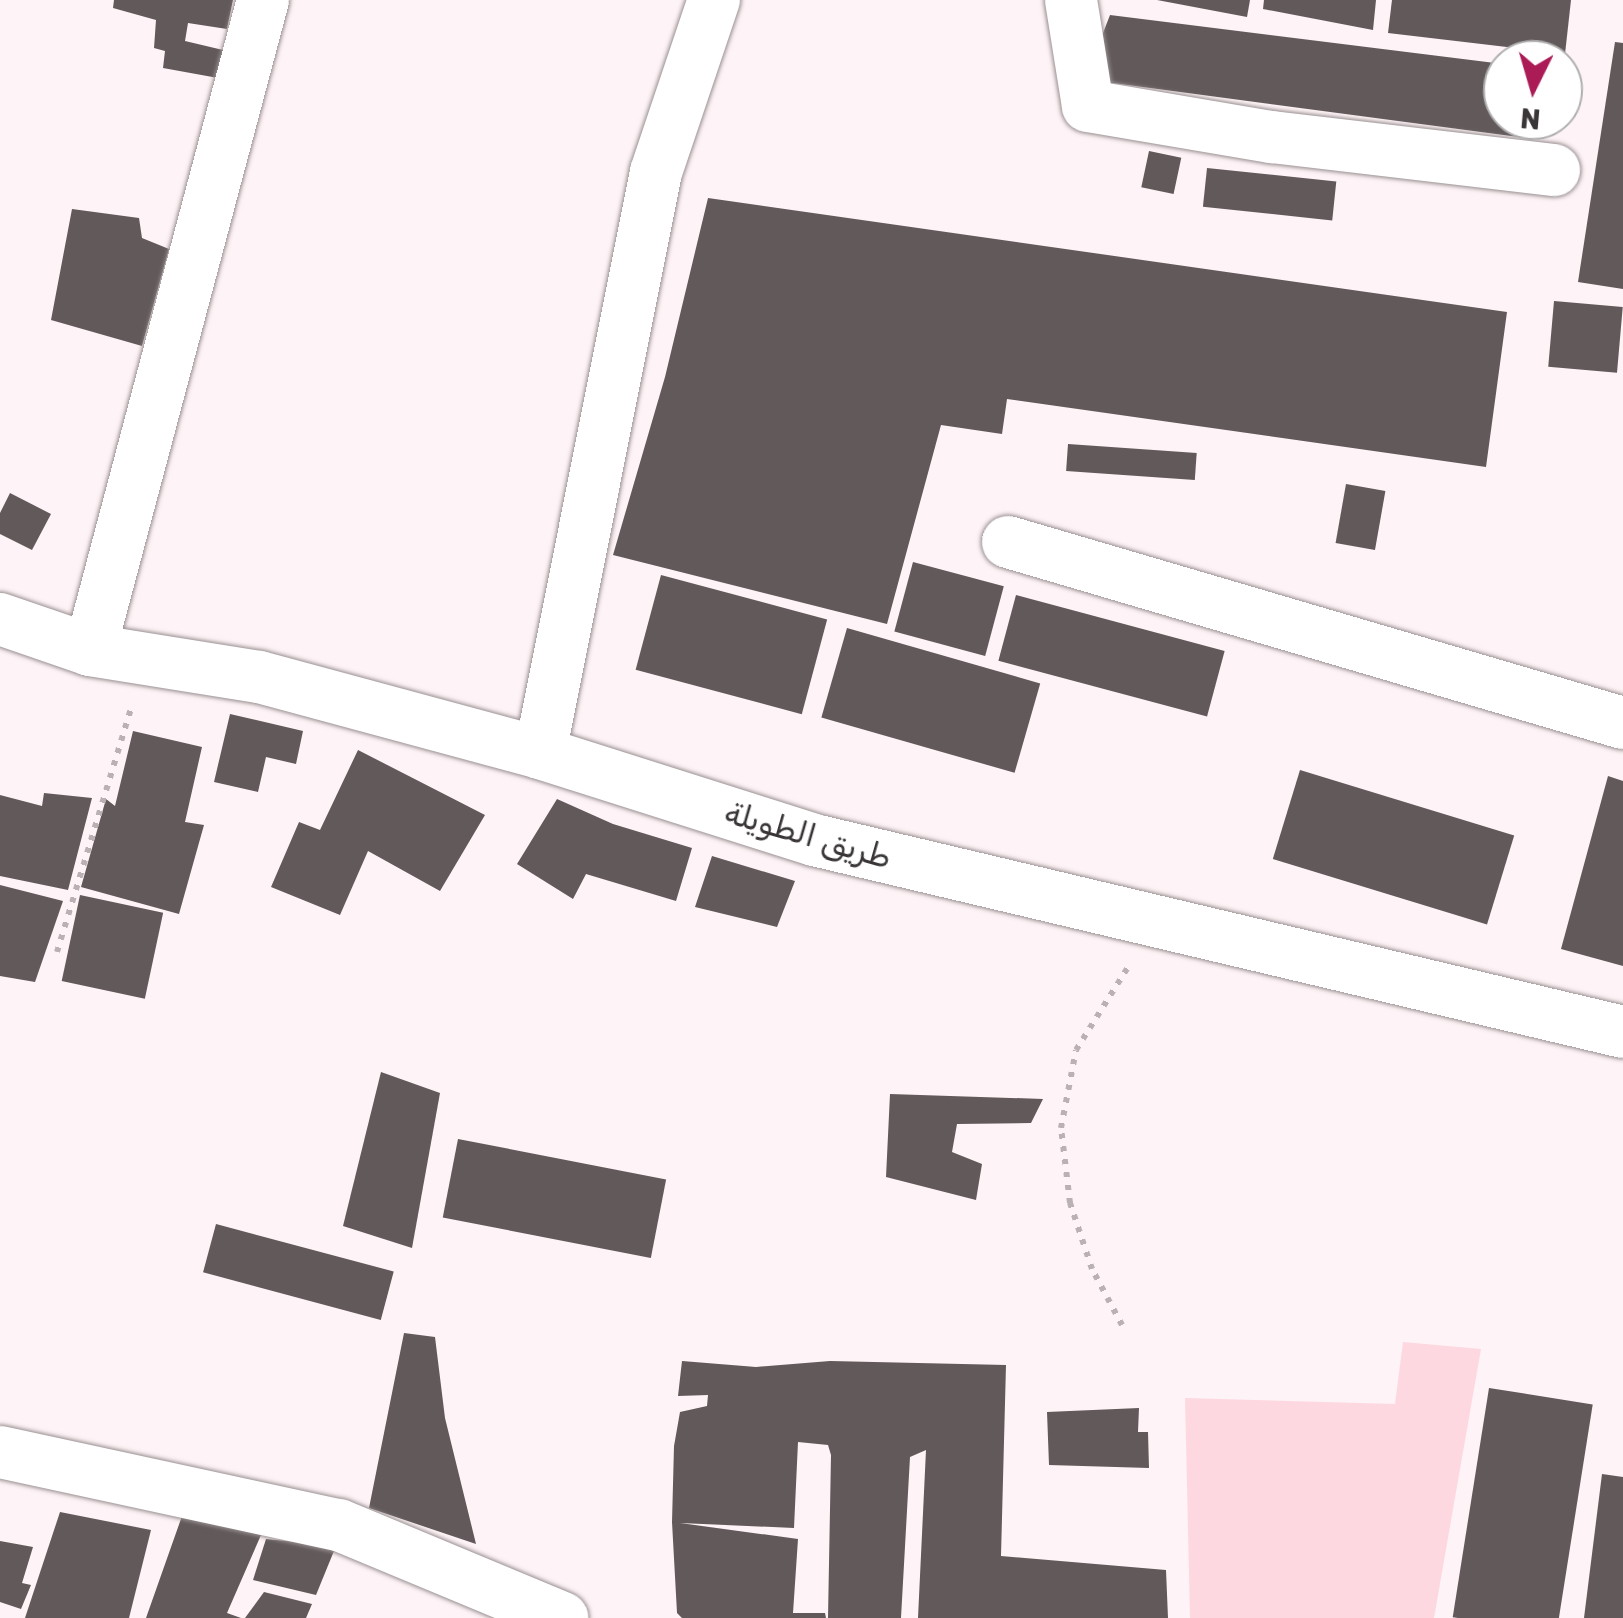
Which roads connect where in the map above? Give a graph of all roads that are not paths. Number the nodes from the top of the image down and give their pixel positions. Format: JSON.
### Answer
{"nodes":[{"id":1,"x":263,"y":0,"type":"edge"},
{"id":2,"x":714,"y":0,"type":"edge"},
{"id":3,"x":1072,"y":0,"type":"edge"},
{"id":4,"x":1554,"y":170,"type":"dead end"},
{"id":5,"x":1008,"y":542,"type":"dead end"},
{"id":6,"x":0,"y":619,"type":"edge"},
{"id":7,"x":90,"y":650,"type":"junction"},
{"id":8,"x":1623,"y":723,"type":"edge"},
{"id":9,"x":540,"y":753,"type":"junction"},
{"id":10,"x":1623,"y":1032,"type":"edge"},
{"id":11,"x":0,"y":1452,"type":"edge"},
{"id":12,"x":562,"y":1618,"type":"edge"}],
"edges":[{"from":1,"to":7,"type":"street"},
{"from":2,"to":9,"type":"street"},
{"from":3,"to":4,"type":"street"},
{"from":5,"to":8,"type":"street"},
{"from":6,"to":7,"type":"street","name":"طريق الطويلة"},
{"from":7,"to":9,"type":"street","name":"طريق الطويلة"},
{"from":9,"to":10,"type":"street","name":"طريق الطويلة"},
{"from":11,"to":12,"type":"street"}]}
